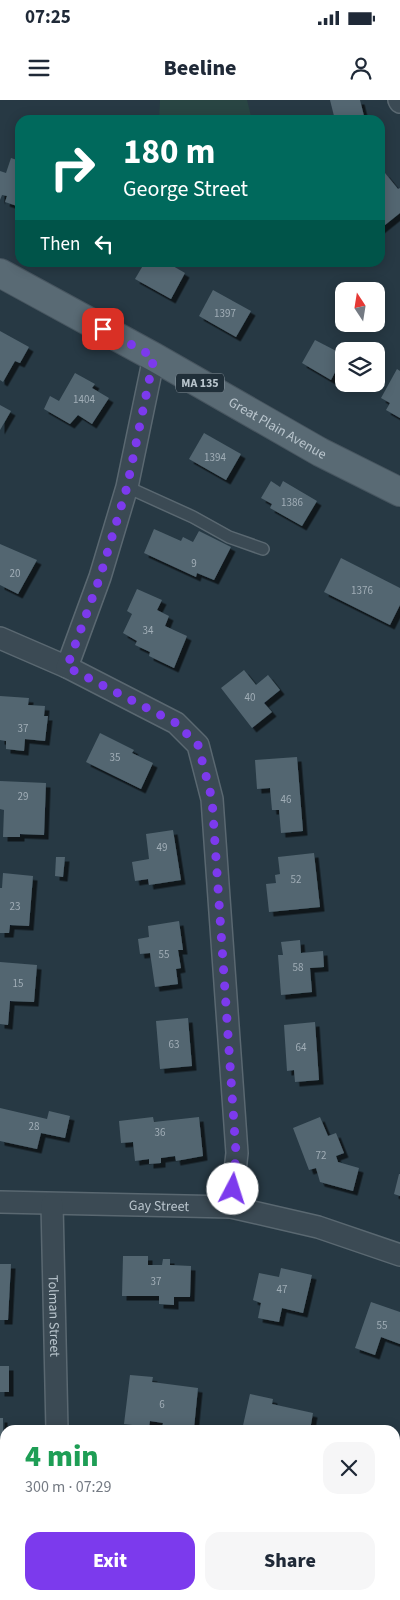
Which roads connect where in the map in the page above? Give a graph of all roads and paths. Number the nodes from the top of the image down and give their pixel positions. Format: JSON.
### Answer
{"nodes":[{"id":1,"x":0,"y":273,"type":"edge"},
{"id":2,"x":154,"y":357,"type":"junction"},
{"id":3,"x":127,"y":487,"type":"junction"},
{"id":4,"x":400,"y":492,"type":"edge"},
{"id":5,"x":264,"y":549,"type":"dead end"},
{"id":6,"x":0,"y":638,"type":"edge"},
{"id":7,"x":67,"y":667,"type":"junction"},
{"id":8,"x":0,"y":1202,"type":"edge"},
{"id":9,"x":52,"y":1204,"type":"junction"},
{"id":10,"x":231,"y":1207,"type":"junction"},
{"id":11,"x":400,"y":1255,"type":"edge"},
{"id":12,"x":56,"y":1425,"type":"edge"}],
"edges":[{"from":1,"to":2,"type":"main road","name":"Great Plain Avenue","number":"MA 135"},
{"from":2,"to":3,"type":"street"},
{"from":2,"to":4,"type":"main road","name":"Great Plain Avenue","number":"MA 135"},
{"from":3,"to":5,"type":"lane"},
{"from":3,"to":7,"type":"street"},
{"from":6,"to":7,"type":"street"},
{"from":7,"to":10,"type":"street"},
{"from":8,"to":9,"type":"street","name":"Gay Street"},
{"from":9,"to":10,"type":"street","name":"Gay Street"},
{"from":9,"to":12,"type":"street","name":"Tolman Street"},
{"from":10,"to":11,"type":"street","name":"Gay Street"}]}
